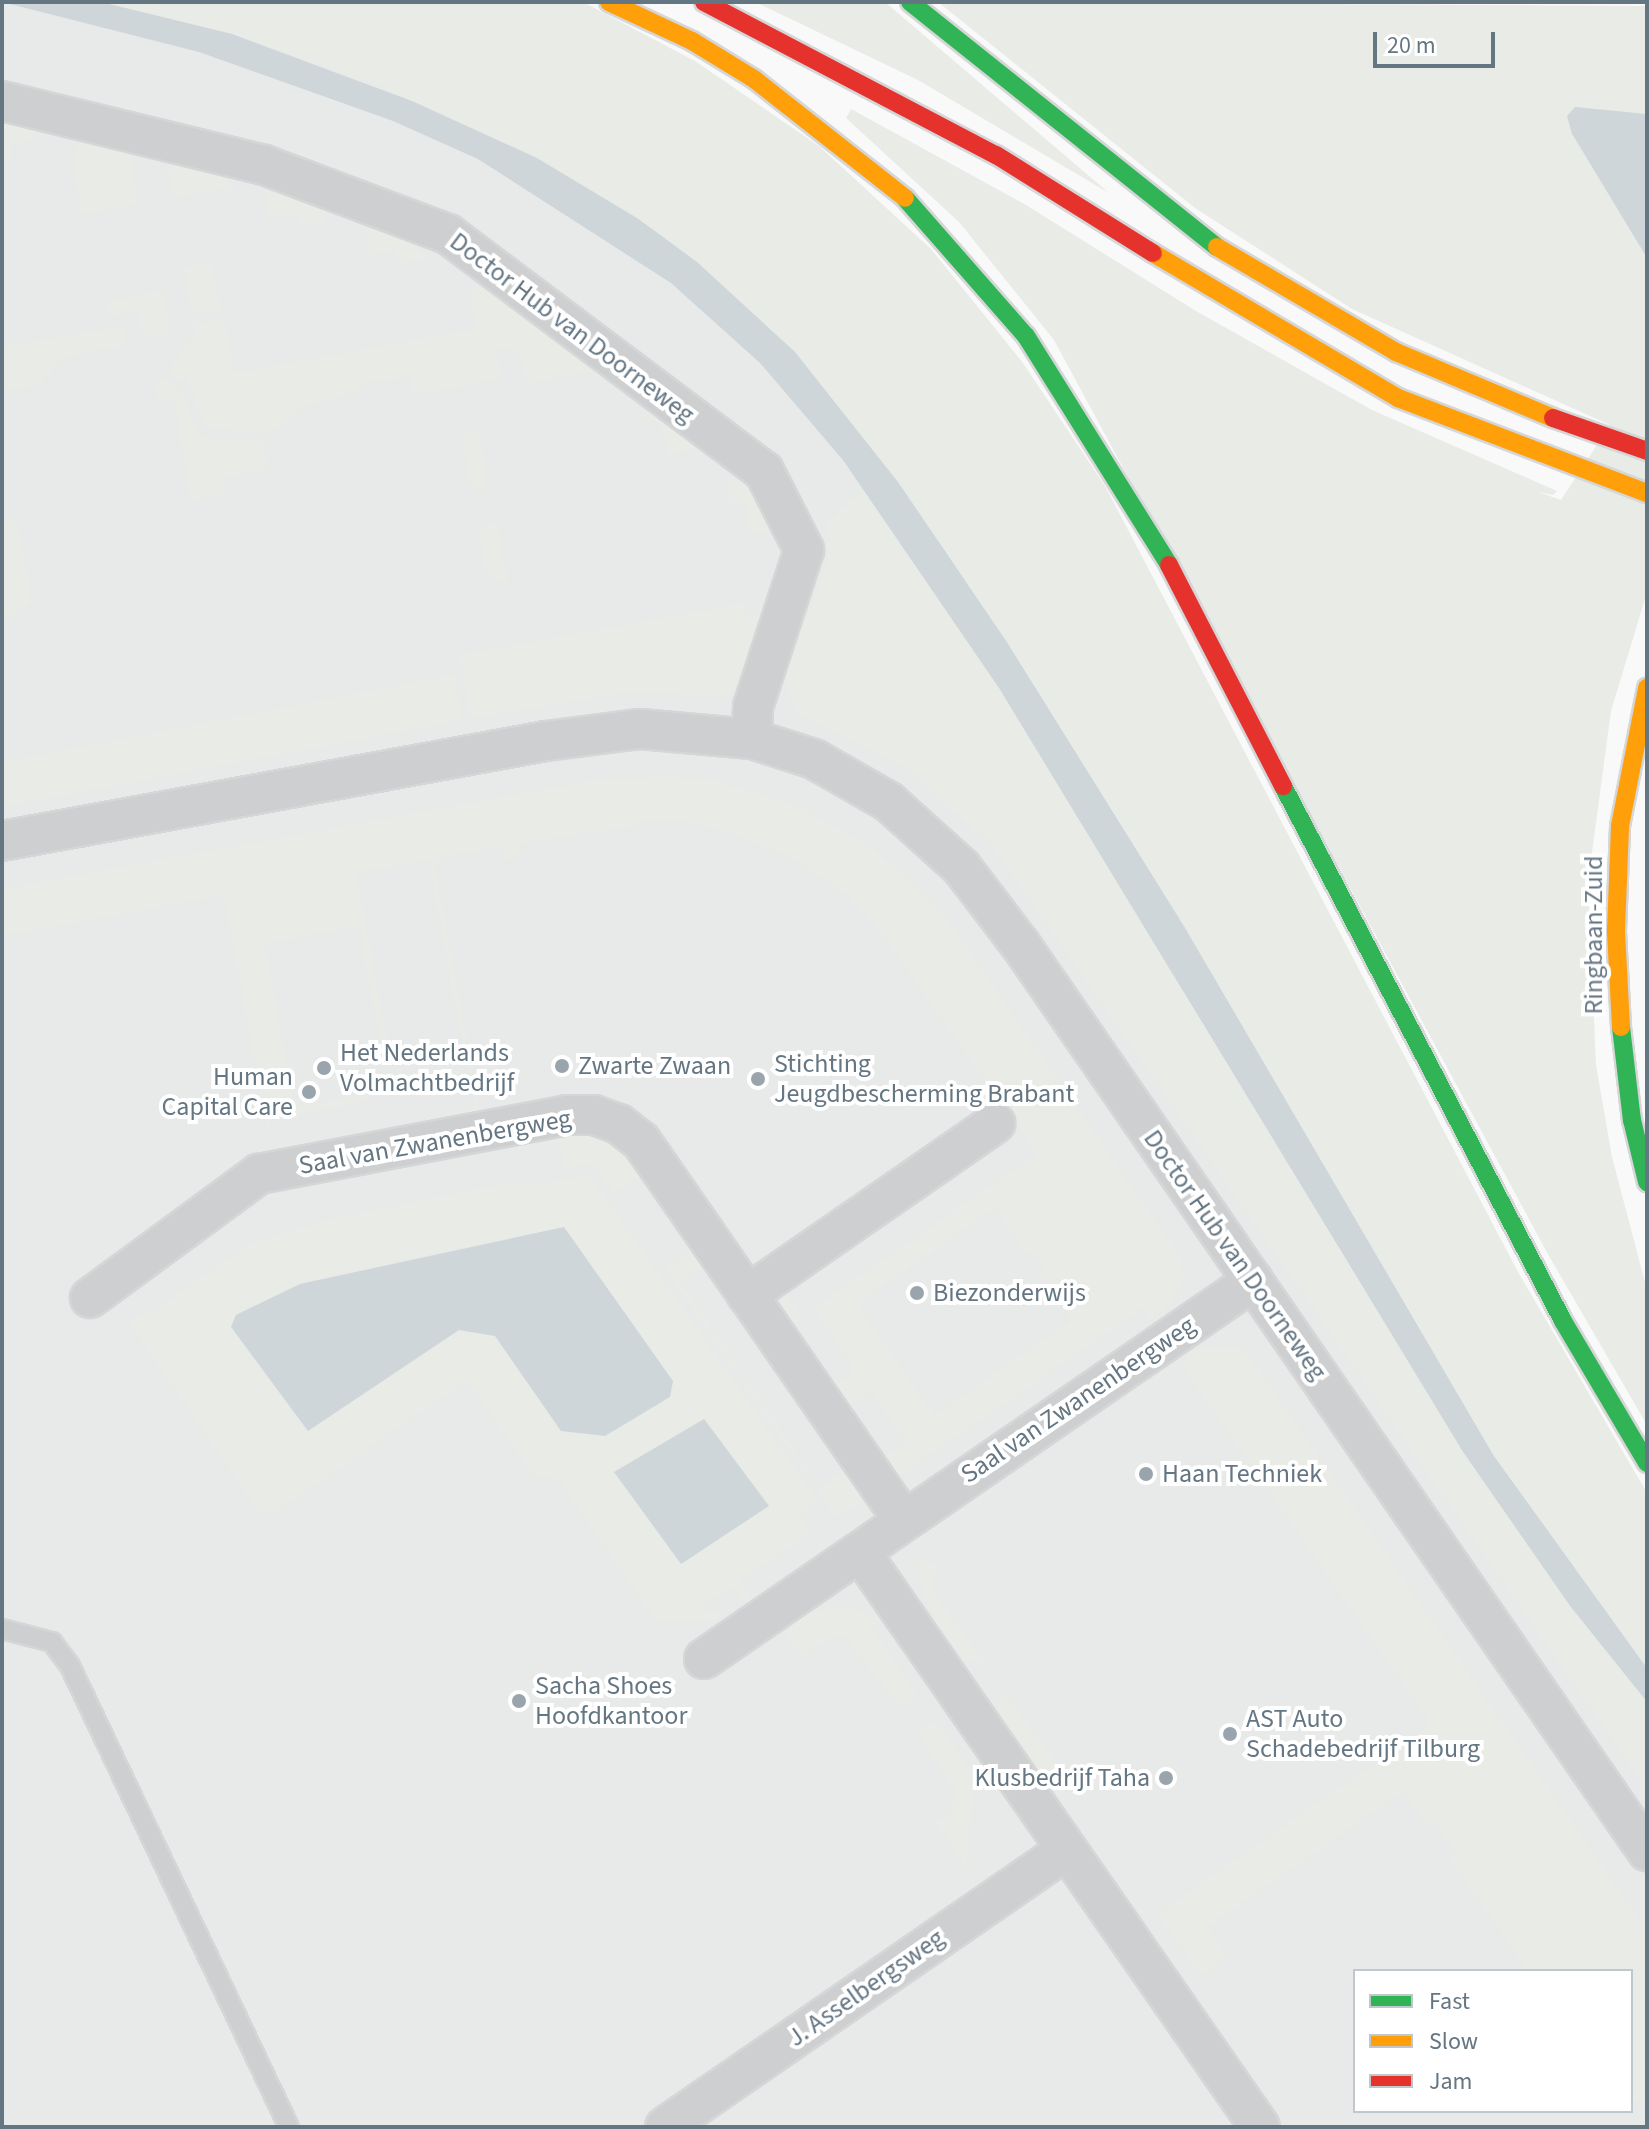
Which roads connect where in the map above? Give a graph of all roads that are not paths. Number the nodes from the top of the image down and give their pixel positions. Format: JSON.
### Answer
{"nodes":[{"id":1,"x":609,"y":2,"type":"edge"},
{"id":2,"x":704,"y":2,"type":"edge"},
{"id":3,"x":910,"y":2,"type":"edge"},
{"id":4,"x":2,"y":101,"type":"edge"},
{"id":5,"x":1647,"y":451,"type":"edge"},
{"id":6,"x":1647,"y":493,"type":"edge"},
{"id":7,"x":1647,"y":688,"type":"edge"},
{"id":8,"x":752,"y":739,"type":"junction"},
{"id":9,"x":2,"y":841,"type":"edge"},
{"id":10,"x":995,"y":1123,"type":"dead end"},
{"id":11,"x":1647,"y":1182,"type":"edge"},
{"id":12,"x":1253,"y":1281,"type":"junction"},
{"id":13,"x":747,"y":1295,"type":"junction"},
{"id":14,"x":90,"y":1298,"type":"dead end"},
{"id":15,"x":1647,"y":1463,"type":"edge"},
{"id":16,"x":903,"y":1520,"type":"junction"},
{"id":17,"x":860,"y":1552,"type":"junction"},
{"id":18,"x":2,"y":1629,"type":"edge"},
{"id":19,"x":704,"y":1659,"type":"dead end"},
{"id":20,"x":1066,"y":1850,"type":"junction"},
{"id":21,"x":1647,"y":1851,"type":"edge"},
{"id":22,"x":289,"y":2127,"type":"edge"},
{"id":23,"x":665,"y":2127,"type":"edge"},
{"id":24,"x":1260,"y":2127,"type":"edge"}],
"edges":[{"from":1,"to":15,"type":"main road"},
{"from":2,"to":6,"type":"main road"},
{"from":3,"to":5,"type":"main road"},
{"from":4,"to":8,"type":"street","name":"Doctor Hub van Doorneweg"},
{"from":7,"to":11,"type":"main road","name":"Ringbaan-Zuid"},
{"from":8,"to":9,"type":"street","name":"Doctor Hub van Doorneweg"},
{"from":8,"to":12,"type":"street","name":"Doctor Hub van Doorneweg"},
{"from":10,"to":13,"type":"street"},
{"from":12,"to":16,"type":"street","name":"Saal van Zwanenbergweg"},
{"from":12,"to":21,"type":"street","name":"Doctor Hub van Doorneweg"},
{"from":13,"to":14,"type":"street","name":"Saal van Zwanenbergweg"},
{"from":13,"to":16,"type":"street","name":"Saal van Zwanenbergweg"},
{"from":16,"to":17,"type":"street","name":"Saal van Zwanenbergweg"},
{"from":17,"to":19,"type":"street","name":"Saal van Zwanenbergweg"},
{"from":17,"to":20,"type":"street"},
{"from":18,"to":22,"type":"lane"},
{"from":20,"to":23,"type":"street","name":"J. Asselbergsweg"},
{"from":20,"to":24,"type":"street"}]}
